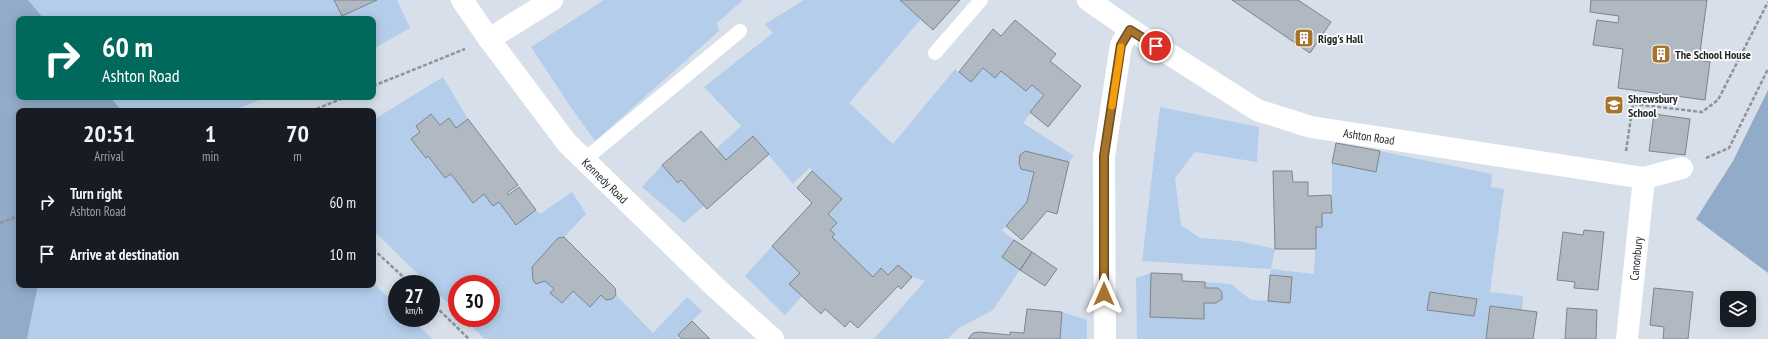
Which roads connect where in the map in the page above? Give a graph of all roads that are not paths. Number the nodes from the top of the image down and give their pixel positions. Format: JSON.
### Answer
{"nodes":[{"id":1,"x":462,"y":0,"type":"edge"},
{"id":2,"x":552,"y":0,"type":"edge"},
{"id":3,"x":981,"y":0,"type":"edge"},
{"id":4,"x":1088,"y":0,"type":"edge"},
{"id":5,"x":1130,"y":30,"type":"junction"},
{"id":6,"x":740,"y":32,"type":"dead end"},
{"id":7,"x":489,"y":40,"type":"junction"},
{"id":8,"x":935,"y":53,"type":"dead end"},
{"id":9,"x":584,"y":160,"type":"junction"},
{"id":10,"x":1682,"y":168,"type":"road end"},
{"id":11,"x":1644,"y":178,"type":"junction"},
{"id":12,"x":773,"y":339,"type":"edge"},
{"id":13,"x":1105,"y":339,"type":"edge"},
{"id":14,"x":1627,"y":339,"type":"edge"}],
"edges":[{"from":1,"to":7,"type":"street","name":"Kennedy Road"},
{"from":2,"to":7,"type":"street"},
{"from":3,"to":8,"type":"lane"},
{"from":4,"to":5,"type":"street","name":"Ashton Road"},
{"from":5,"to":11,"type":"street","name":"Ashton Road"},
{"from":5,"to":13,"type":"street"},
{"from":6,"to":9,"type":"lane"},
{"from":7,"to":9,"type":"street","name":"Kennedy Road"},
{"from":9,"to":12,"type":"street","name":"Kennedy Road"},
{"from":10,"to":11,"type":"street","name":"Ashton Road"},
{"from":11,"to":14,"type":"street","name":"Canonbury"}]}
